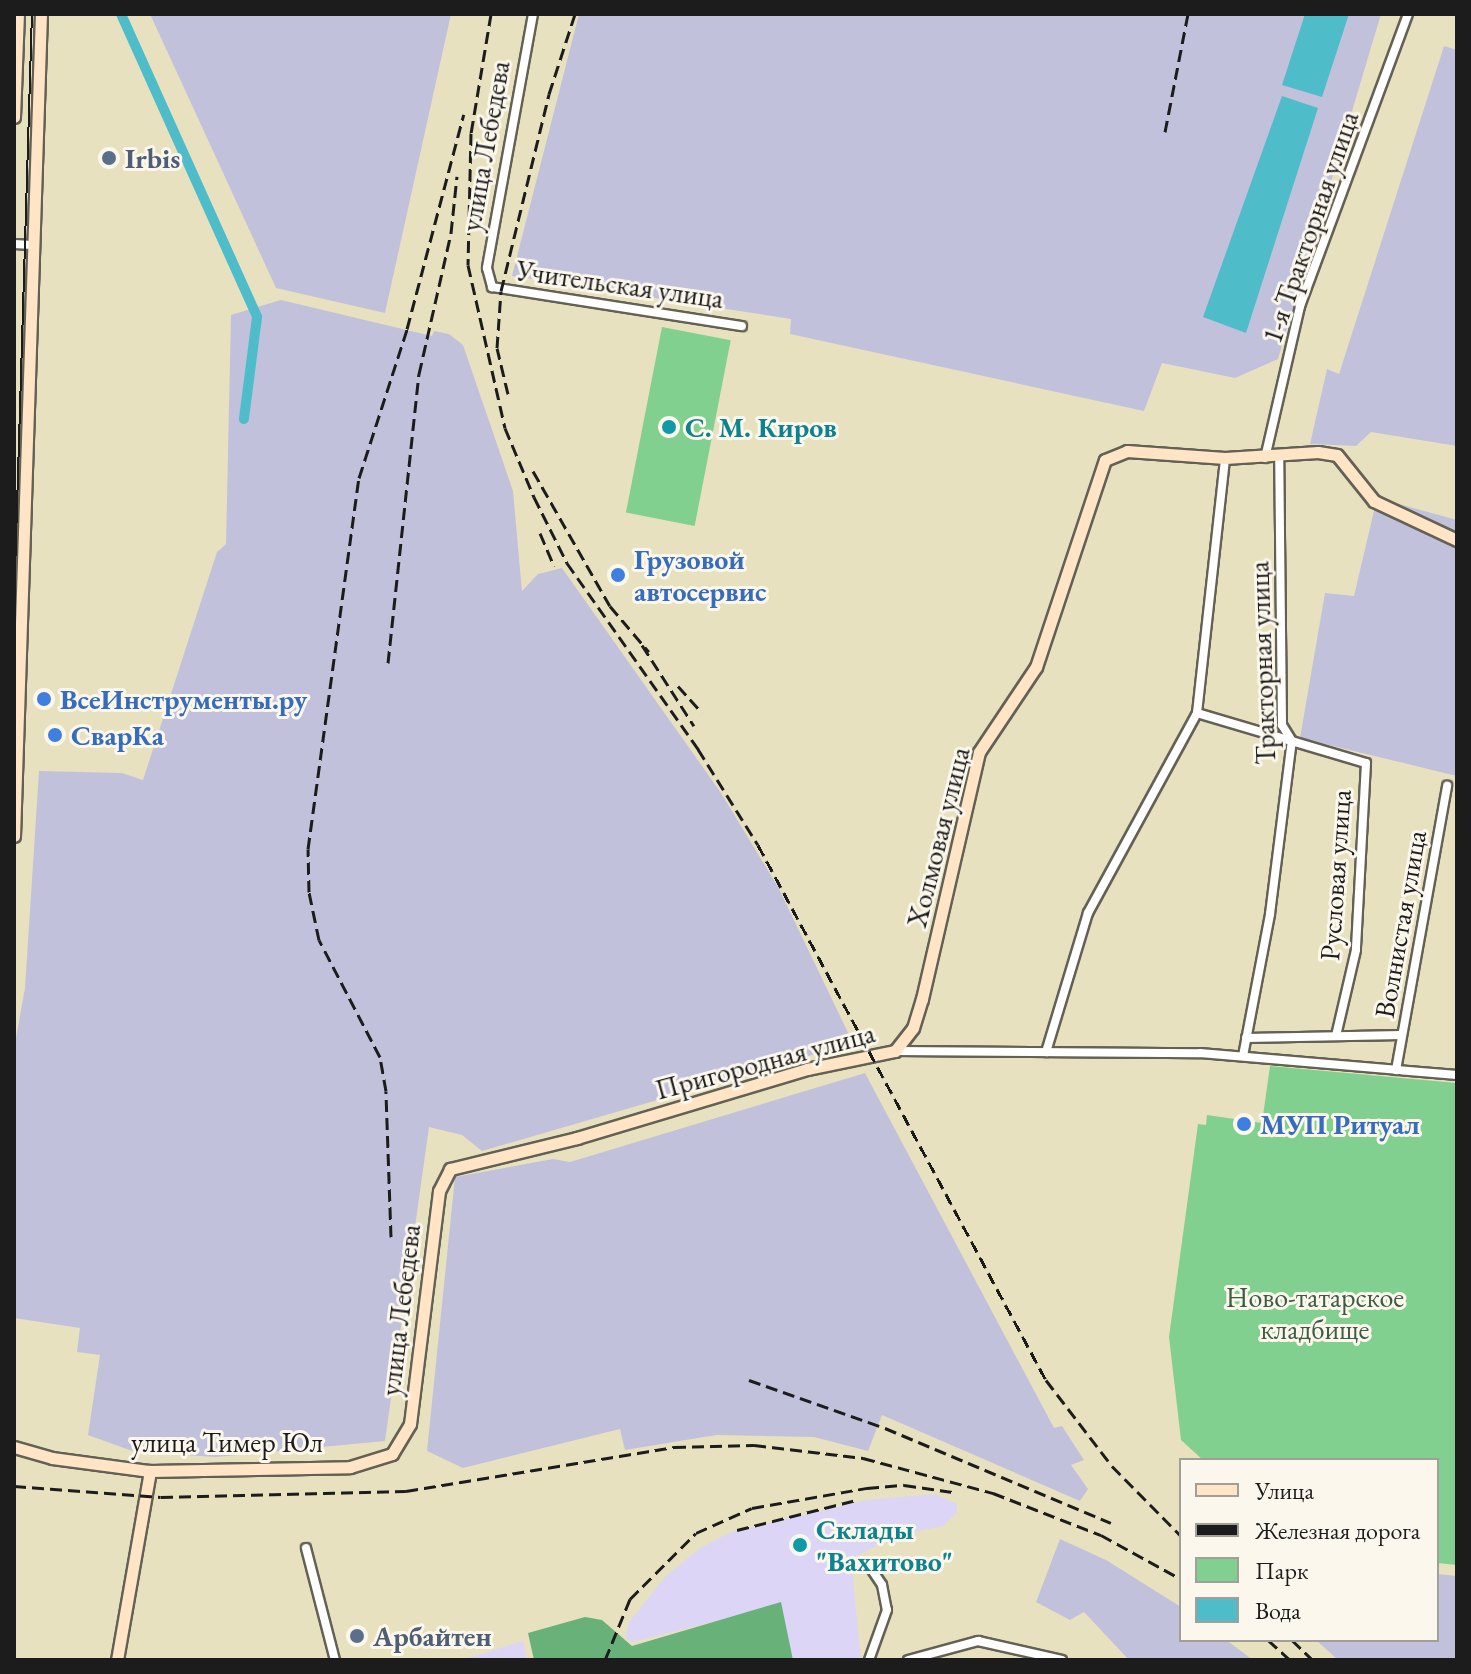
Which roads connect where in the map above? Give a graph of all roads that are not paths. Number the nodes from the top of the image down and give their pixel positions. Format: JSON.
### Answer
{"nodes":[{"id":1,"x":18,"y":14,"type":"edge"},
{"id":2,"x":41,"y":14,"type":"edge"},
{"id":3,"x":533,"y":14,"type":"edge"},
{"id":4,"x":1408,"y":14,"type":"edge"},
{"id":5,"x":14,"y":117,"type":"edge"},
{"id":6,"x":14,"y":244,"type":"edge"},
{"id":7,"x":32,"y":245,"type":"junction"},
{"id":8,"x":492,"y":287,"type":"joint"},
{"id":9,"x":742,"y":326,"type":"dead end"},
{"id":10,"x":1279,"y":457,"type":"junction"},
{"id":11,"x":1225,"y":458,"type":"junction"},
{"id":12,"x":1265,"y":458,"type":"junction"},
{"id":13,"x":1457,"y":540,"type":"edge"},
{"id":14,"x":1197,"y":713,"type":"junction"},
{"id":15,"x":1292,"y":741,"type":"junction"},
{"id":16,"x":1447,"y":786,"type":"dead end"},
{"id":17,"x":14,"y":836,"type":"edge"},
{"id":18,"x":1402,"y":1035,"type":"junction"},
{"id":19,"x":1336,"y":1036,"type":"junction"},
{"id":20,"x":1246,"y":1038,"type":"junction"},
{"id":21,"x":895,"y":1051,"type":"junction"},
{"id":22,"x":1046,"y":1052,"type":"junction"},
{"id":23,"x":1243,"y":1056,"type":"junction"},
{"id":24,"x":1396,"y":1070,"type":"junction"},
{"id":25,"x":1457,"y":1075,"type":"edge"},
{"id":26,"x":450,"y":1169,"type":"joint"},
{"id":27,"x":14,"y":1447,"type":"edge"},
{"id":28,"x":392,"y":1454,"type":"joint"},
{"id":29,"x":150,"y":1471,"type":"junction"},
{"id":30,"x":306,"y":1548,"type":"dead end"},
{"id":31,"x":868,"y":1564,"type":"dead end"},
{"id":32,"x":117,"y":1660,"type":"edge"},
{"id":33,"x":335,"y":1660,"type":"edge"},
{"id":34,"x":869,"y":1660,"type":"edge"},
{"id":35,"x":908,"y":1660,"type":"edge"},
{"id":36,"x":1062,"y":1660,"type":"edge"}],
"edges":[{"from":1,"to":5,"type":"street"},
{"from":2,"to":7,"type":"street"},
{"from":3,"to":8,"type":"street","name":"улица Лебедева"},
{"from":4,"to":12,"type":"street","name":"1-я Тракторная улица"},
{"from":6,"to":7,"type":"street"},
{"from":7,"to":17,"type":"street"},
{"from":8,"to":9,"type":"street","name":"Учительская улица"},
{"from":10,"to":12,"type":"street"},
{"from":10,"to":13,"type":"street"},
{"from":10,"to":15,"type":"street","name":"Тракторная улица"},
{"from":11,"to":12,"type":"street"},
{"from":11,"to":14,"type":"street"},
{"from":11,"to":21,"type":"street","name":"Холмовая улица"},
{"from":14,"to":15,"type":"street"},
{"from":14,"to":22,"type":"street"},
{"from":15,"to":19,"type":"street","name":"Русловая улица"},
{"from":15,"to":20,"type":"street","name":"Тракторная улица"},
{"from":16,"to":18,"type":"street","name":"Волнистая улица"},
{"from":18,"to":19,"type":"street"},
{"from":18,"to":24,"type":"street","name":"Волнистая улица"},
{"from":19,"to":20,"type":"street"},
{"from":20,"to":23,"type":"street","name":"Тракторная улица"},
{"from":21,"to":22,"type":"street","name":"Пригородная улица"},
{"from":21,"to":26,"type":"street","name":"Пригородная улица"},
{"from":22,"to":23,"type":"street","name":"Пригородная улица"},
{"from":23,"to":24,"type":"street","name":"Пригородная улица"},
{"from":24,"to":25,"type":"street","name":"Пригородная улица"},
{"from":26,"to":28,"type":"street","name":"улица Лебедева"},
{"from":27,"to":29,"type":"street","name":"улица Тимер Юл"},
{"from":28,"to":29,"type":"street","name":"улица Тимер Юл"},
{"from":29,"to":32,"type":"street"},
{"from":30,"to":33,"type":"street"},
{"from":31,"to":34,"type":"street"},
{"from":35,"to":36,"type":"street"}]}
